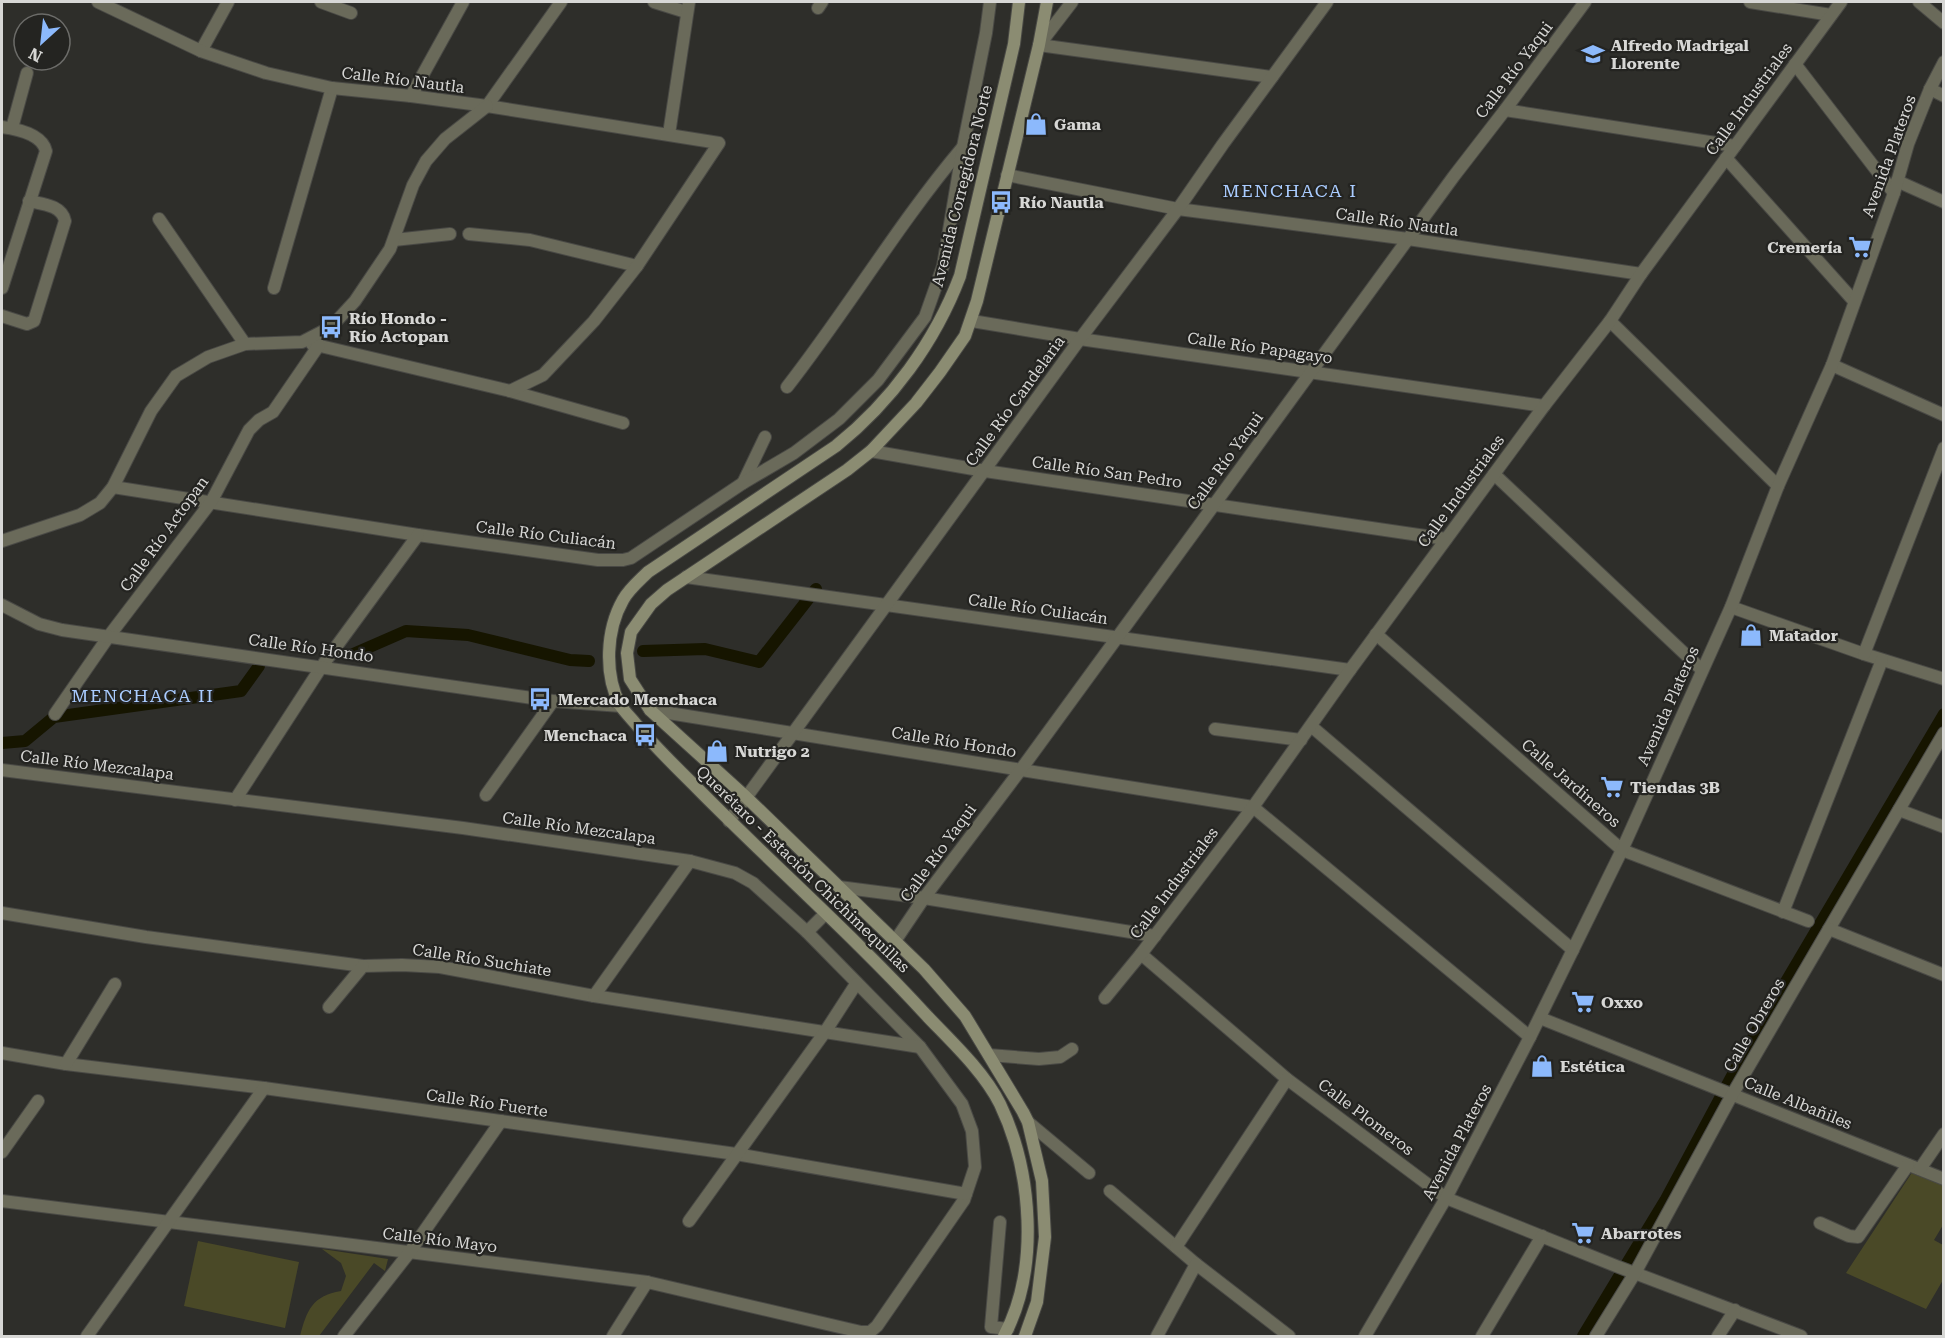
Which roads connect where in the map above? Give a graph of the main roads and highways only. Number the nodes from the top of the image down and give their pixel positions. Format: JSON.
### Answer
{"nodes":[{"id":1,"x":1019,"y":2,"type":"edge"},
{"id":2,"x":1047,"y":2,"type":"edge"},
{"id":3,"x":836,"y":446,"type":"joint"},
{"id":4,"x":1006,"y":1333,"type":"edge"},
{"id":5,"x":1025,"y":1336,"type":"edge"}],
"edges":[{"from":1,"to":3,"type":"main road","name":"Avenida Corregidora Norte"},
{"from":2,"to":5,"type":"main road","name":"Querétaro - Estación Chichimequillas"},
{"from":3,"to":4,"type":"main road","name":"Querétaro - Estación Chichimequillas"}]}
